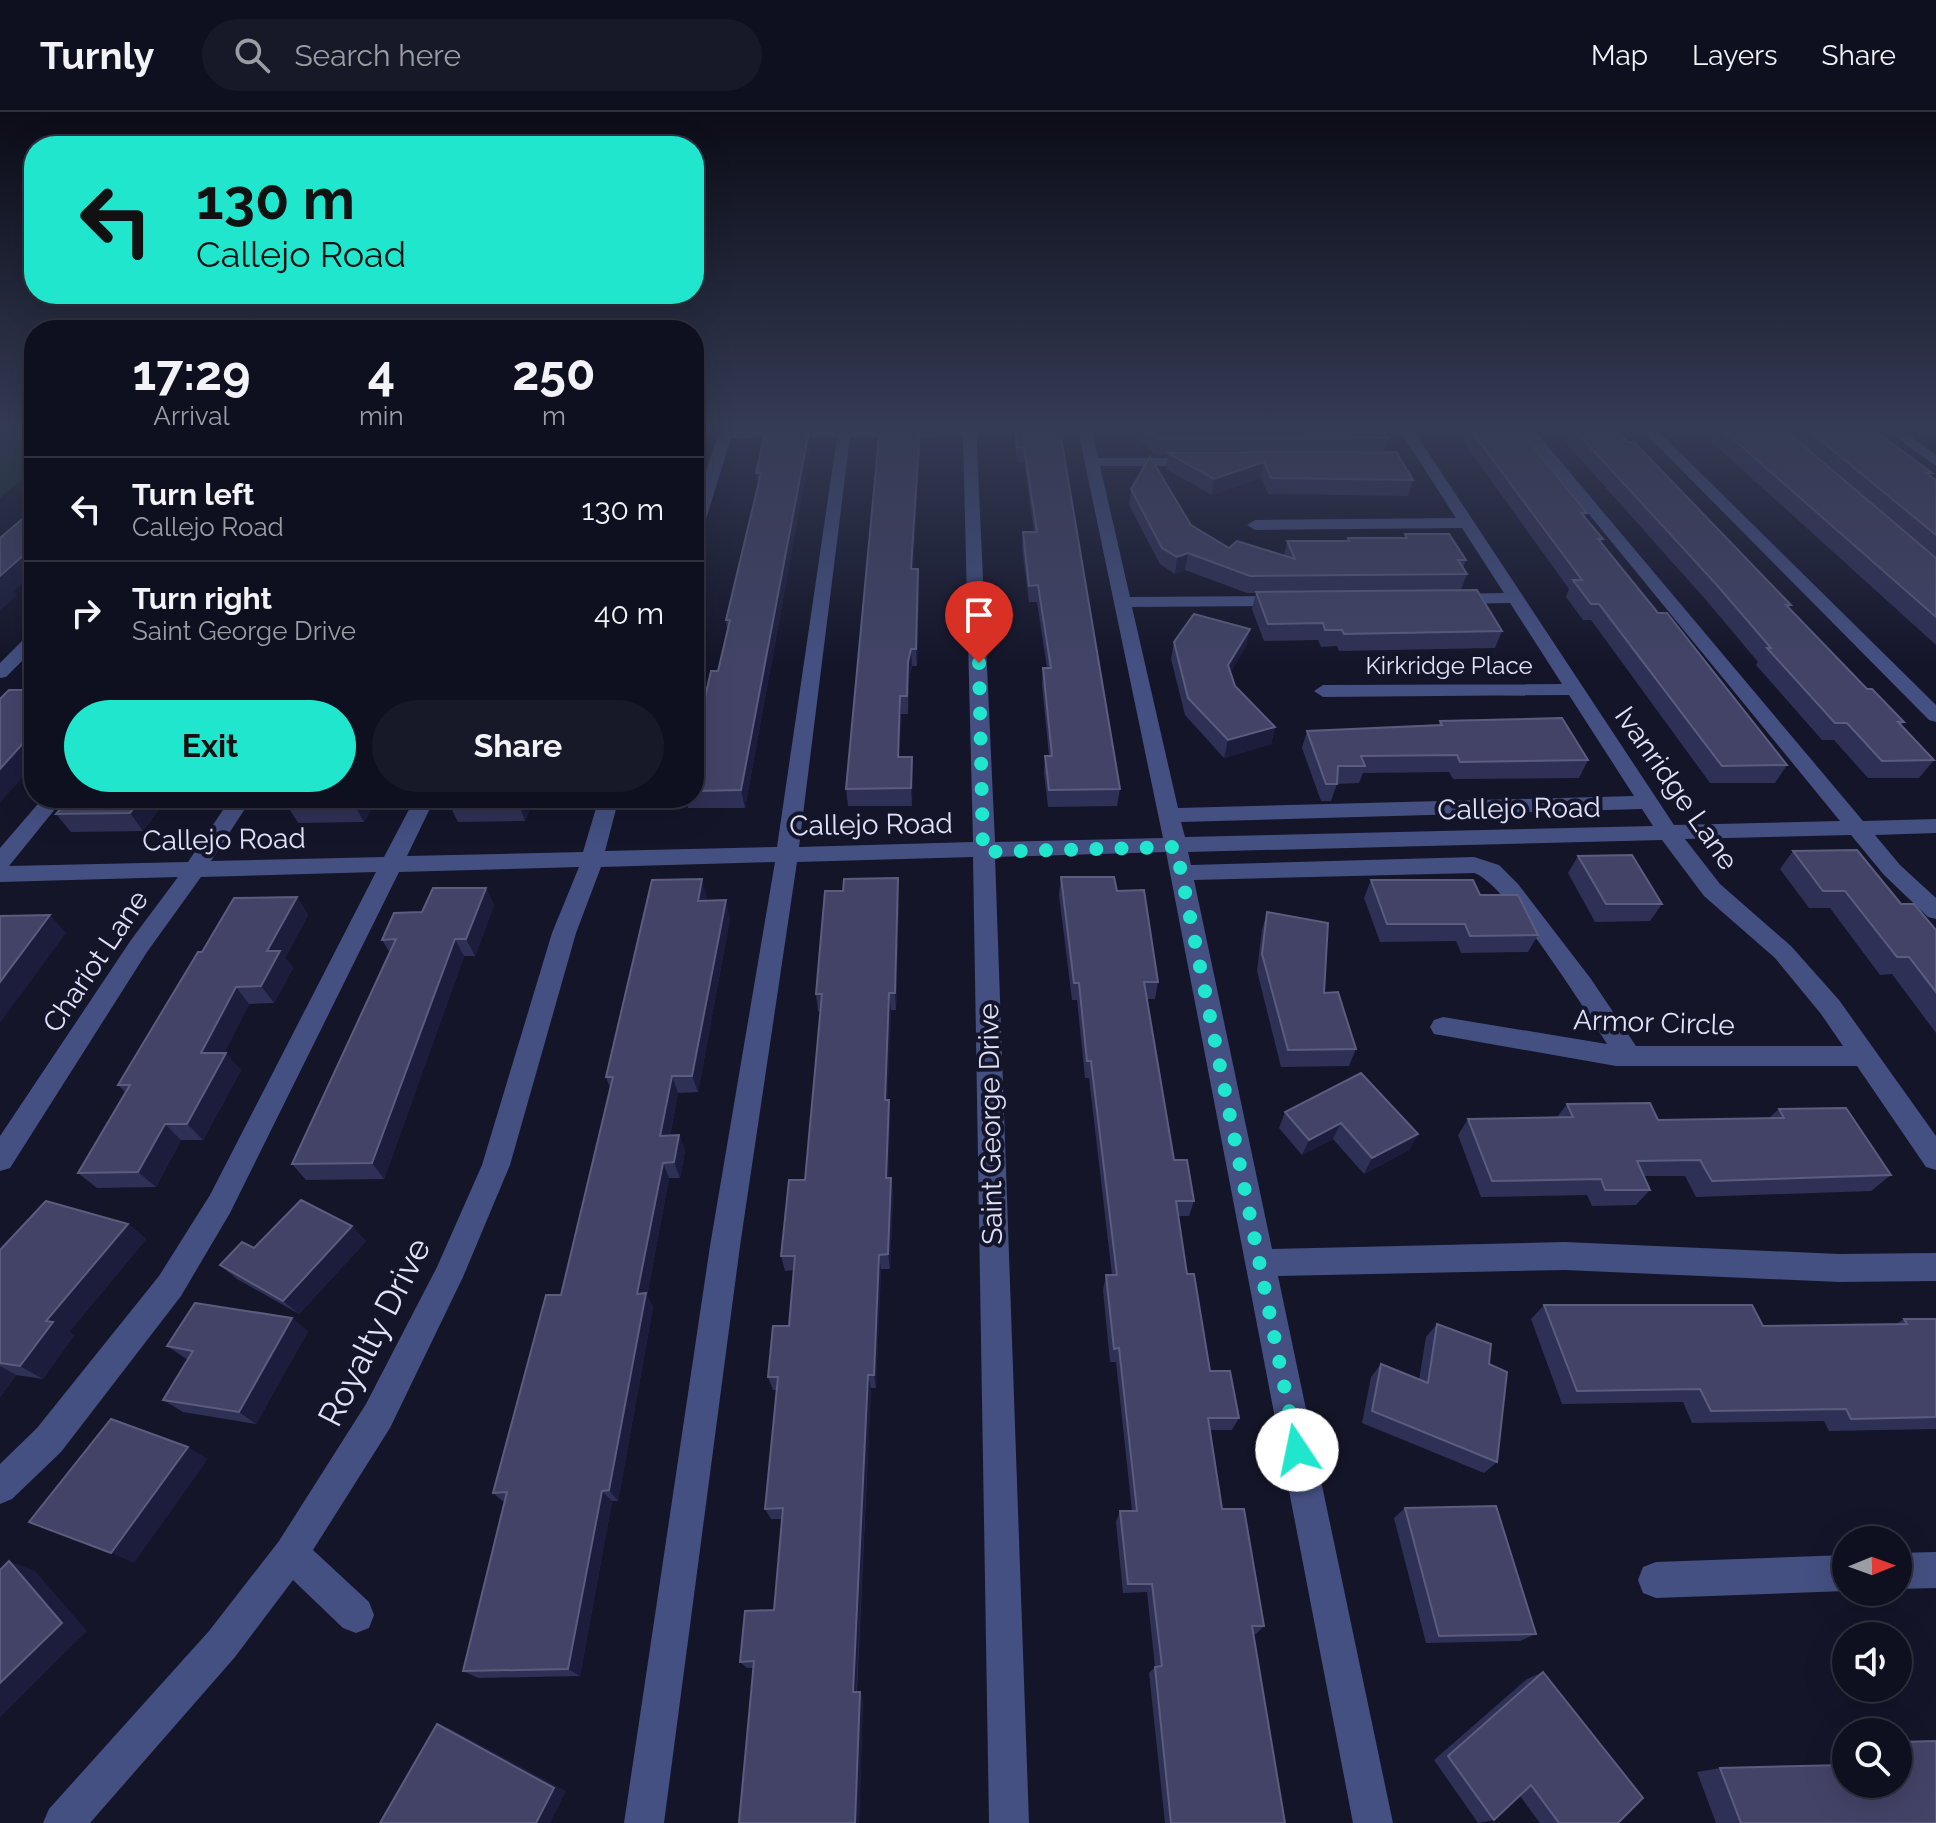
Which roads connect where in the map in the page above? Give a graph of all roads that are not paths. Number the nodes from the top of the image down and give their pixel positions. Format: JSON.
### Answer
{"nodes":[{"id":1,"x":834,"y":505,"type":"edge"},
{"id":2,"x":972,"y":505,"type":"edge"},
{"id":3,"x":1102,"y":505,"type":"edge"},
{"id":4,"x":1453,"y":505,"type":"edge"},
{"id":5,"x":1589,"y":505,"type":"edge"},
{"id":6,"x":1724,"y":505,"type":"edge"},
{"id":7,"x":1467,"y":523,"type":"junction"},
{"id":8,"x":1255,"y":525,"type":"dead end"},
{"id":9,"x":1517,"y":598,"type":"junction"},
{"id":10,"x":1432,"y":599,"type":"edge"},
{"id":11,"x":1308,"y":600,"type":"edge"},
{"id":12,"x":1123,"y":602,"type":"junction"},
{"id":13,"x":24,"y":649,"type":"edge"},
{"id":14,"x":0,"y":673,"type":"edge"},
{"id":15,"x":1574,"y":689,"type":"junction"},
{"id":16,"x":1323,"y":691,"type":"dead end"},
{"id":17,"x":1936,"y":716,"type":"edge"},
{"id":18,"x":1648,"y":802,"type":"junction"},
{"id":19,"x":46,"y":808,"type":"edge"},
{"id":20,"x":235,"y":808,"type":"edge"},
{"id":21,"x":420,"y":808,"type":"edge"},
{"id":22,"x":606,"y":808,"type":"edge"},
{"id":23,"x":1168,"y":815,"type":"junction"},
{"id":24,"x":1936,"y":826,"type":"edge"},
{"id":25,"x":1857,"y":828,"type":"junction"},
{"id":26,"x":1669,"y":834,"type":"junction"},
{"id":27,"x":983,"y":852,"type":"junction"},
{"id":28,"x":787,"y":857,"type":"junction"},
{"id":29,"x":591,"y":860,"type":"junction"},
{"id":30,"x":1178,"y":860,"type":"junction"},
{"id":31,"x":0,"y":862,"type":"edge"},
{"id":32,"x":392,"y":865,"type":"junction"},
{"id":33,"x":194,"y":870,"type":"junction"},
{"id":34,"x":0,"y":874,"type":"edge"},
{"id":35,"x":1936,"y":911,"type":"edge"},
{"id":36,"x":1443,"y":1027,"type":"dead end"},
{"id":37,"x":1628,"y":1055,"type":"junction"},
{"id":38,"x":1864,"y":1056,"type":"junction"},
{"id":39,"x":1936,"y":1158,"type":"edge"},
{"id":40,"x":0,"y":1159,"type":"edge"},
{"id":41,"x":1260,"y":1263,"type":"junction"},
{"id":42,"x":1936,"y":1267,"type":"edge"},
{"id":43,"x":0,"y":1487,"type":"edge"},
{"id":44,"x":291,"y":1553,"type":"junction"},
{"id":45,"x":1936,"y":1570,"type":"edge"},
{"id":46,"x":1912,"y":1571,"type":"edge"},
{"id":47,"x":1832,"y":1574,"type":"edge"},
{"id":48,"x":1656,"y":1580,"type":"dead end"},
{"id":49,"x":356,"y":1615,"type":"dead end"},
{"id":50,"x":63,"y":1823,"type":"edge"},
{"id":51,"x":644,"y":1823,"type":"edge"},
{"id":52,"x":1009,"y":1823,"type":"edge"},
{"id":53,"x":1373,"y":1823,"type":"edge"}],
"edges":[{"from":1,"to":28,"type":"street"},
{"from":2,"to":27,"type":"street","name":"Saint George Drive"},
{"from":3,"to":12,"type":"street"},
{"from":4,"to":7,"type":"street","name":"Ivanridge Lane"},
{"from":5,"to":25,"type":"street"},
{"from":6,"to":17,"type":"street"},
{"from":7,"to":8,"type":"street"},
{"from":7,"to":9,"type":"street","name":"Ivanridge Lane"},
{"from":9,"to":10,"type":"street"},
{"from":9,"to":15,"type":"street","name":"Ivanridge Lane"},
{"from":11,"to":12,"type":"street"},
{"from":12,"to":23,"type":"street"},
{"from":13,"to":14,"type":"street"},
{"from":15,"to":16,"type":"street","name":"Kirkridge Place"},
{"from":15,"to":18,"type":"street","name":"Ivanridge Lane"},
{"from":18,"to":23,"type":"street"},
{"from":18,"to":26,"type":"street","name":"Ivanridge Lane"},
{"from":19,"to":31,"type":"street"},
{"from":20,"to":33,"type":"street","name":"Chariot Lane"},
{"from":21,"to":32,"type":"street"},
{"from":22,"to":29,"type":"street","name":"Royalty Drive"},
{"from":23,"to":30,"type":"street"},
{"from":24,"to":25,"type":"street","name":"Callejo Road"},
{"from":25,"to":26,"type":"street","name":"Callejo Road"},
{"from":25,"to":35,"type":"street"},
{"from":26,"to":30,"type":"street","name":"Callejo Road"},
{"from":26,"to":38,"type":"street","name":"Ivanridge Lane"},
{"from":27,"to":28,"type":"street","name":"Callejo Road"},
{"from":27,"to":30,"type":"street","name":"Callejo Road"},
{"from":27,"to":52,"type":"street","name":"Saint George Drive"},
{"from":28,"to":29,"type":"street","name":"Callejo Road"},
{"from":28,"to":51,"type":"street"},
{"from":29,"to":32,"type":"street","name":"Callejo Road"},
{"from":29,"to":44,"type":"street","name":"Royalty Drive"},
{"from":30,"to":37,"type":"street"},
{"from":30,"to":41,"type":"street"},
{"from":32,"to":33,"type":"street","name":"Callejo Road"},
{"from":32,"to":43,"type":"street"},
{"from":33,"to":34,"type":"street","name":"Callejo Road"},
{"from":33,"to":40,"type":"street","name":"Chariot Lane"},
{"from":36,"to":37,"type":"street","name":"Armor Circle"},
{"from":37,"to":38,"type":"street","name":"Armor Circle"},
{"from":38,"to":39,"type":"street","name":"Ivanridge Lane"},
{"from":41,"to":42,"type":"street"},
{"from":41,"to":53,"type":"street"},
{"from":44,"to":49,"type":"street"},
{"from":44,"to":50,"type":"street","name":"Royalty Drive"},
{"from":45,"to":46,"type":"street"},
{"from":47,"to":48,"type":"street"}]}
